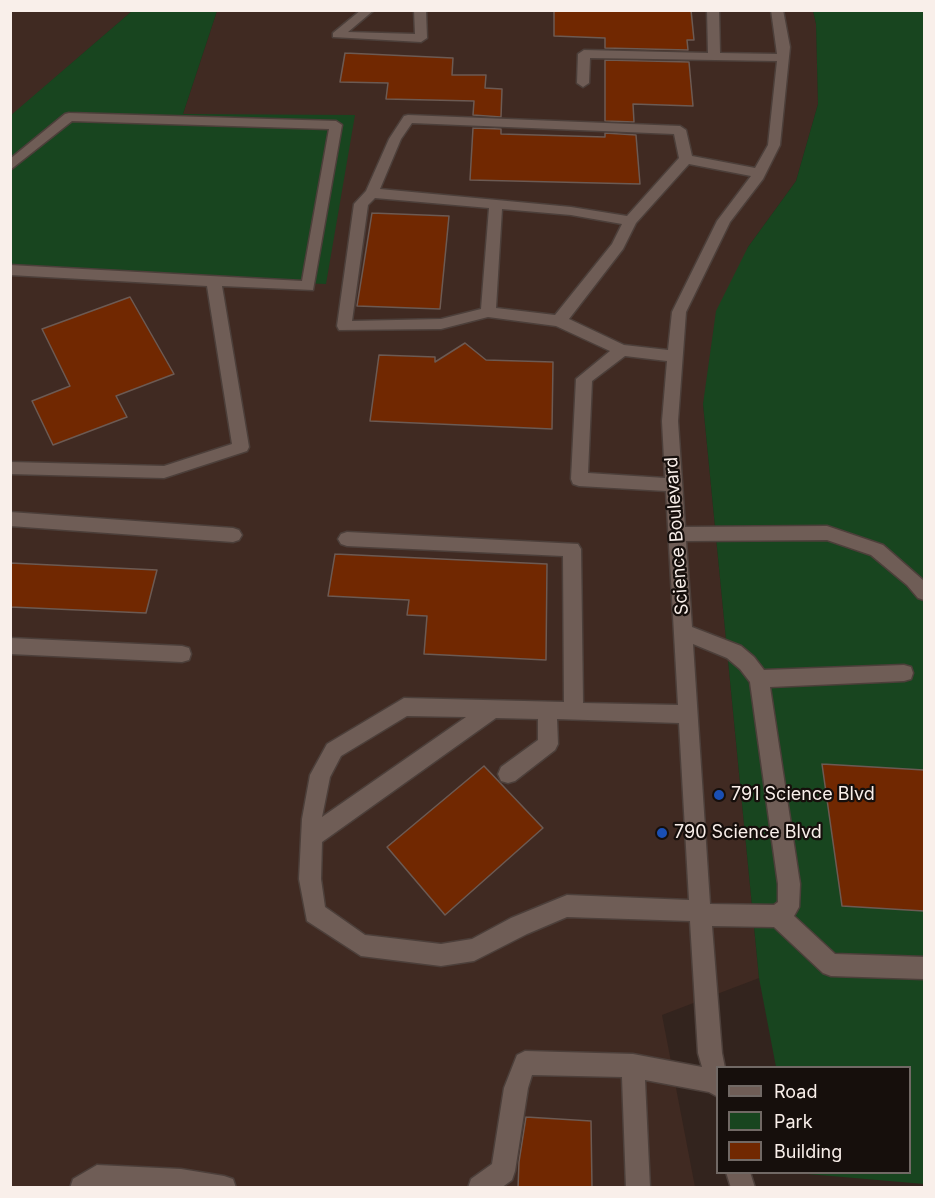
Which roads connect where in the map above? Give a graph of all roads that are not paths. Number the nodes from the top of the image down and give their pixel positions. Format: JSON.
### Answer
{"nodes":[{"id":1,"x":369,"y":10,"type":"edge"},
{"id":2,"x":420,"y":10,"type":"edge"},
{"id":3,"x":713,"y":10,"type":"edge"},
{"id":4,"x":777,"y":10,"type":"edge"},
{"id":5,"x":714,"y":57,"type":"junction"},
{"id":6,"x":783,"y":58,"type":"junction"},
{"id":7,"x":583,"y":83,"type":"dead end"},
{"id":8,"x":686,"y":159,"type":"junction"},
{"id":9,"x":10,"y":166,"type":"edge"},
{"id":10,"x":759,"y":173,"type":"junction"},
{"id":11,"x":372,"y":193,"type":"junction"},
{"id":12,"x":496,"y":204,"type":"junction"},
{"id":13,"x":630,"y":221,"type":"junction"},
{"id":14,"x":10,"y":270,"type":"edge"},
{"id":15,"x":214,"y":282,"type":"junction"},
{"id":16,"x":488,"y":312,"type":"junction"},
{"id":17,"x":559,"y":321,"type":"junction"},
{"id":18,"x":622,"y":350,"type":"junction"},
{"id":19,"x":675,"y":356,"type":"junction"},
{"id":20,"x":10,"y":468,"type":"edge"},
{"id":21,"x":674,"y":485,"type":"junction"},
{"id":22,"x":10,"y":519,"type":"edge"},
{"id":23,"x":677,"y":534,"type":"junction"},
{"id":24,"x":233,"y":535,"type":"dead end"},
{"id":25,"x":347,"y":539,"type":"dead end"},
{"id":26,"x":924,"y":593,"type":"edge"},
{"id":27,"x":683,"y":632,"type":"junction"},
{"id":28,"x":10,"y":646,"type":"edge"},
{"id":29,"x":182,"y":654,"type":"dead end"},
{"id":30,"x":904,"y":674,"type":"dead end"},
{"id":31,"x":759,"y":679,"type":"junction"},
{"id":32,"x":492,"y":710,"type":"junction"},
{"id":33,"x":547,"y":711,"type":"junction"},
{"id":34,"x":574,"y":712,"type":"junction"},
{"id":35,"x":688,"y":714,"type":"junction"},
{"id":36,"x":508,"y":774,"type":"dead end"},
{"id":37,"x":312,"y":837,"type":"junction"},
{"id":38,"x":700,"y":913,"type":"junction"},
{"id":39,"x":778,"y":916,"type":"junction"},
{"id":40,"x":924,"y":968,"type":"edge"},
{"id":41,"x":633,"y":1066,"type":"junction"},
{"id":42,"x":716,"y":1080,"type":"edge"},
{"id":43,"x":716,"y":1084,"type":"edge"},
{"id":44,"x":82,"y":1188,"type":"edge"},
{"id":45,"x":224,"y":1188,"type":"edge"},
{"id":46,"x":480,"y":1188,"type":"edge"},
{"id":47,"x":638,"y":1188,"type":"edge"}],
"edges":[{"from":1,"to":2,"type":"street"},
{"from":3,"to":5,"type":"street"},
{"from":4,"to":6,"type":"street","name":"Science Boulevard"},
{"from":5,"to":6,"type":"street"},
{"from":5,"to":7,"type":"street"},
{"from":6,"to":10,"type":"street","name":"Science Boulevard"},
{"from":8,"to":10,"type":"street"},
{"from":8,"to":11,"type":"street"},
{"from":8,"to":13,"type":"street"},
{"from":9,"to":15,"type":"street"},
{"from":10,"to":19,"type":"street","name":"Science Boulevard"},
{"from":11,"to":12,"type":"street"},
{"from":11,"to":16,"type":"street"},
{"from":12,"to":13,"type":"street"},
{"from":12,"to":16,"type":"street"},
{"from":13,"to":17,"type":"street"},
{"from":14,"to":15,"type":"street"},
{"from":15,"to":20,"type":"street"},
{"from":16,"to":17,"type":"street"},
{"from":17,"to":18,"type":"street"},
{"from":18,"to":19,"type":"street"},
{"from":18,"to":21,"type":"street"},
{"from":19,"to":21,"type":"street","name":"Science Boulevard"},
{"from":21,"to":23,"type":"street","name":"Science Boulevard"},
{"from":22,"to":24,"type":"street"},
{"from":23,"to":26,"type":"street"},
{"from":23,"to":27,"type":"street","name":"Science Boulevard"},
{"from":25,"to":34,"type":"street"},
{"from":27,"to":31,"type":"street"},
{"from":27,"to":35,"type":"street","name":"Science Boulevard"},
{"from":28,"to":29,"type":"street"},
{"from":30,"to":31,"type":"street"},
{"from":31,"to":39,"type":"street"},
{"from":32,"to":33,"type":"street"},
{"from":32,"to":37,"type":"street"},
{"from":32,"to":37,"type":"street"},
{"from":33,"to":34,"type":"street"},
{"from":33,"to":36,"type":"street"},
{"from":34,"to":35,"type":"street"},
{"from":35,"to":38,"type":"street","name":"Science Boulevard"},
{"from":37,"to":38,"type":"street"},
{"from":38,"to":39,"type":"street"},
{"from":38,"to":42,"type":"street","name":"Science Boulevard"},
{"from":39,"to":40,"type":"street"},
{"from":41,"to":43,"type":"street"},
{"from":41,"to":46,"type":"street"},
{"from":41,"to":47,"type":"street"},
{"from":44,"to":45,"type":"street"}]}
